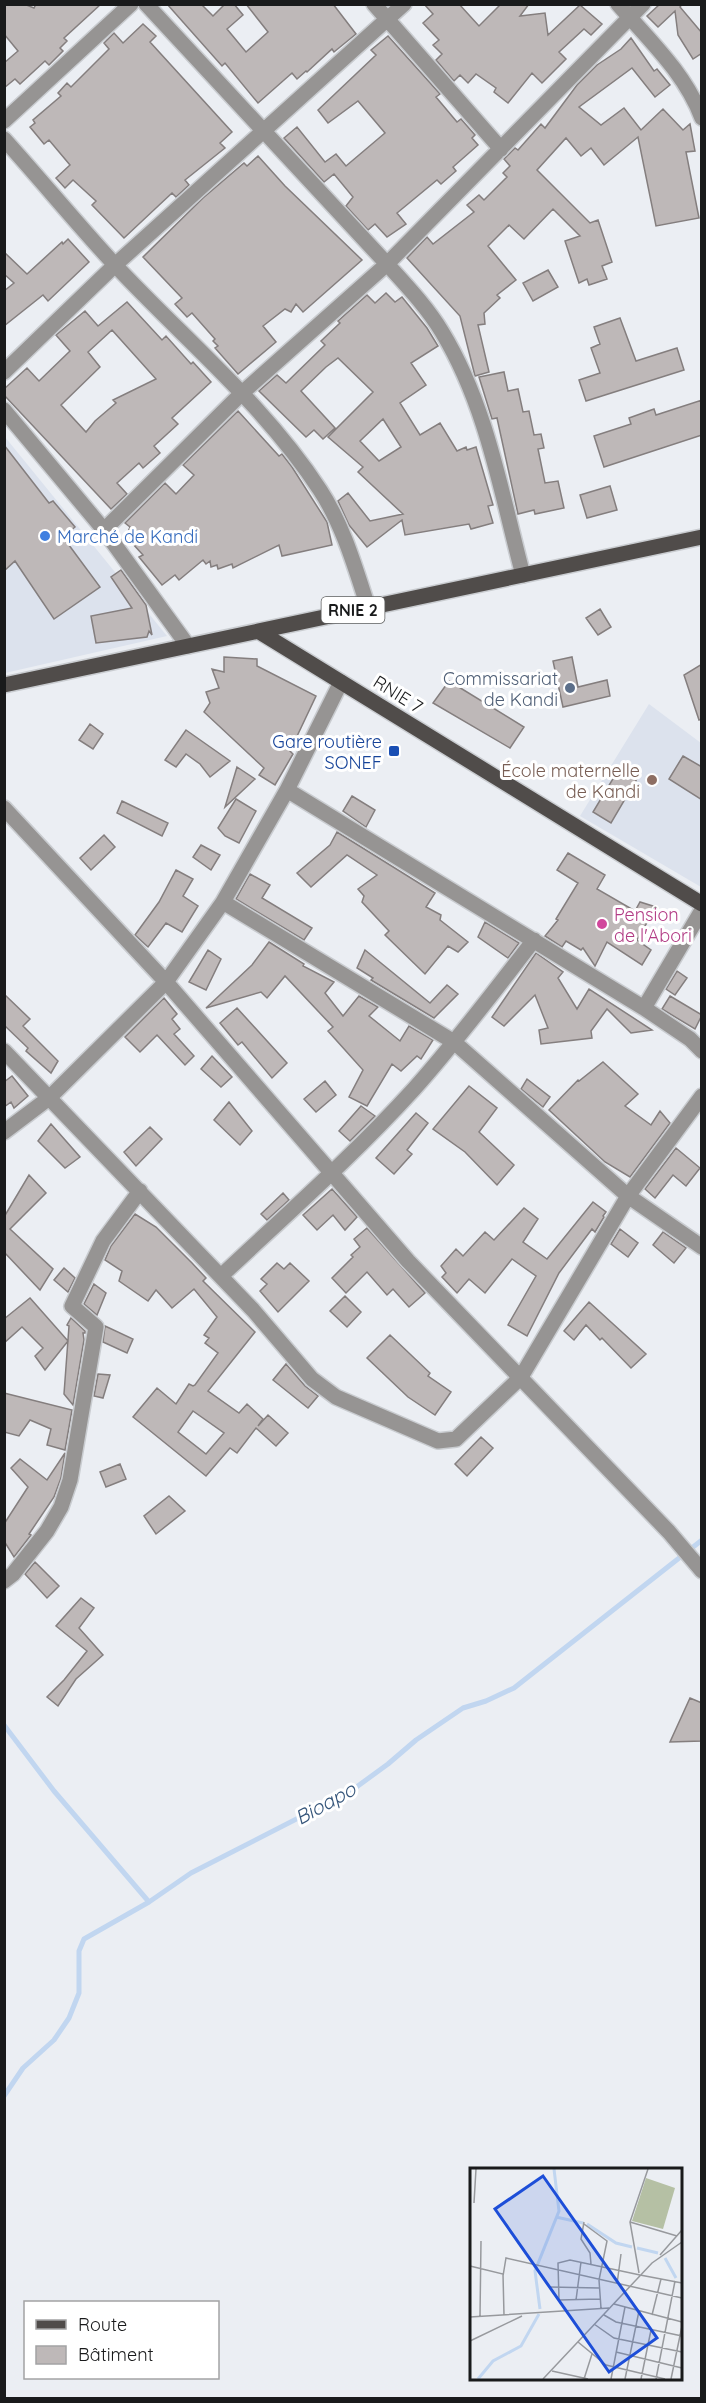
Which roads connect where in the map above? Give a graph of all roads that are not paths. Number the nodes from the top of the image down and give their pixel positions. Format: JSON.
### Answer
{"nodes":[{"id":1,"x":131,"y":4,"type":"edge"},
{"id":2,"x":146,"y":4,"type":"edge"},
{"id":3,"x":374,"y":4,"type":"edge"},
{"id":4,"x":404,"y":4,"type":"edge"},
{"id":5,"x":618,"y":4,"type":"edge"},
{"id":6,"x":643,"y":4,"type":"edge"},
{"id":7,"x":630,"y":18,"type":"junction"},
{"id":8,"x":388,"y":20,"type":"junction"},
{"id":9,"x":702,"y":118,"type":"edge"},
{"id":10,"x":4,"y":121,"type":"edge"},
{"id":11,"x":263,"y":131,"type":"junction"},
{"id":12,"x":4,"y":139,"type":"edge"},
{"id":13,"x":501,"y":149,"type":"junction"},
{"id":14,"x":387,"y":264,"type":"junction"},
{"id":15,"x":115,"y":265,"type":"junction"},
{"id":16,"x":4,"y":372,"type":"edge"},
{"id":17,"x":242,"y":393,"type":"junction"},
{"id":18,"x":4,"y":410,"type":"edge"},
{"id":19,"x":104,"y":530,"type":"junction"},
{"id":20,"x":702,"y":537,"type":"edge"},
{"id":21,"x":523,"y":575,"type":"junction"},
{"id":22,"x":368,"y":607,"type":"junction"},
{"id":23,"x":258,"y":631,"type":"junction"},
{"id":24,"x":188,"y":646,"type":"junction"},
{"id":25,"x":341,"y":682,"type":"junction"},
{"id":26,"x":4,"y":685,"type":"edge"},
{"id":27,"x":287,"y":790,"type":"junction"},
{"id":28,"x":7,"y":818,"type":"edge"},
{"id":29,"x":223,"y":902,"type":"junction"},
{"id":30,"x":702,"y":904,"type":"edge"},
{"id":31,"x":702,"y":910,"type":"edge"},
{"id":32,"x":534,"y":940,"type":"junction"},
{"id":33,"x":166,"y":982,"type":"junction"},
{"id":34,"x":644,"y":1008,"type":"junction"},
{"id":35,"x":454,"y":1042,"type":"junction"},
{"id":36,"x":4,"y":1051,"type":"edge"},
{"id":37,"x":702,"y":1051,"type":"edge"},
{"id":38,"x":702,"y":1096,"type":"edge"},
{"id":39,"x":49,"y":1098,"type":"junction"},
{"id":40,"x":4,"y":1132,"type":"edge"},
{"id":41,"x":331,"y":1173,"type":"junction"},
{"id":42,"x":140,"y":1191,"type":"junction"},
{"id":43,"x":628,"y":1196,"type":"junction"},
{"id":44,"x":702,"y":1247,"type":"edge"},
{"id":45,"x":221,"y":1276,"type":"junction"},
{"id":46,"x":521,"y":1377,"type":"junction"},
{"id":47,"x":702,"y":1571,"type":"edge"},
{"id":48,"x":4,"y":1581,"type":"edge"}],
"edges":[{"from":1,"to":10,"type":"street"},
{"from":2,"to":11,"type":"street"},
{"from":3,"to":8,"type":"street"},
{"from":4,"to":8,"type":"street"},
{"from":5,"to":7,"type":"street"},
{"from":6,"to":7,"type":"street"},
{"from":7,"to":9,"type":"street"},
{"from":7,"to":13,"type":"street"},
{"from":8,"to":11,"type":"street"},
{"from":8,"to":13,"type":"street"},
{"from":11,"to":14,"type":"street"},
{"from":11,"to":15,"type":"street"},
{"from":12,"to":15,"type":"street"},
{"from":13,"to":14,"type":"street"},
{"from":14,"to":17,"type":"street"},
{"from":14,"to":21,"type":"street"},
{"from":15,"to":16,"type":"street"},
{"from":15,"to":17,"type":"street"},
{"from":17,"to":19,"type":"street"},
{"from":17,"to":22,"type":"street"},
{"from":18,"to":19,"type":"street"},
{"from":19,"to":24,"type":"street"},
{"from":20,"to":21,"type":"main road","number":"RNIE 2"},
{"from":21,"to":22,"type":"main road","number":"RNIE 2"},
{"from":22,"to":23,"type":"main road","number":"RNIE 2"},
{"from":23,"to":24,"type":"main road","number":"RNIE 2"},
{"from":23,"to":25,"type":"main road","name":"RNIE 7","number":"RNIE 7"},
{"from":24,"to":26,"type":"main road","number":"RNIE 2"},
{"from":25,"to":27,"type":"street"},
{"from":25,"to":30,"type":"main road","name":"RNIE 7","number":"RNIE 7"},
{"from":27,"to":29,"type":"street"},
{"from":27,"to":32,"type":"street"},
{"from":28,"to":33,"type":"street"},
{"from":29,"to":33,"type":"street"},
{"from":29,"to":35,"type":"street"},
{"from":31,"to":34,"type":"street"},
{"from":32,"to":34,"type":"street"},
{"from":32,"to":35,"type":"street"},
{"from":33,"to":39,"type":"street"},
{"from":33,"to":41,"type":"street"},
{"from":34,"to":37,"type":"street"},
{"from":35,"to":41,"type":"street"},
{"from":35,"to":43,"type":"street"},
{"from":36,"to":39,"type":"street"},
{"from":38,"to":43,"type":"street"},
{"from":39,"to":40,"type":"street"},
{"from":39,"to":42,"type":"street"},
{"from":41,"to":45,"type":"street"},
{"from":41,"to":46,"type":"street"},
{"from":42,"to":45,"type":"street"},
{"from":42,"to":48,"type":"street"},
{"from":43,"to":44,"type":"street"},
{"from":43,"to":46,"type":"street"},
{"from":45,"to":46,"type":"street"},
{"from":46,"to":47,"type":"street"}]}
